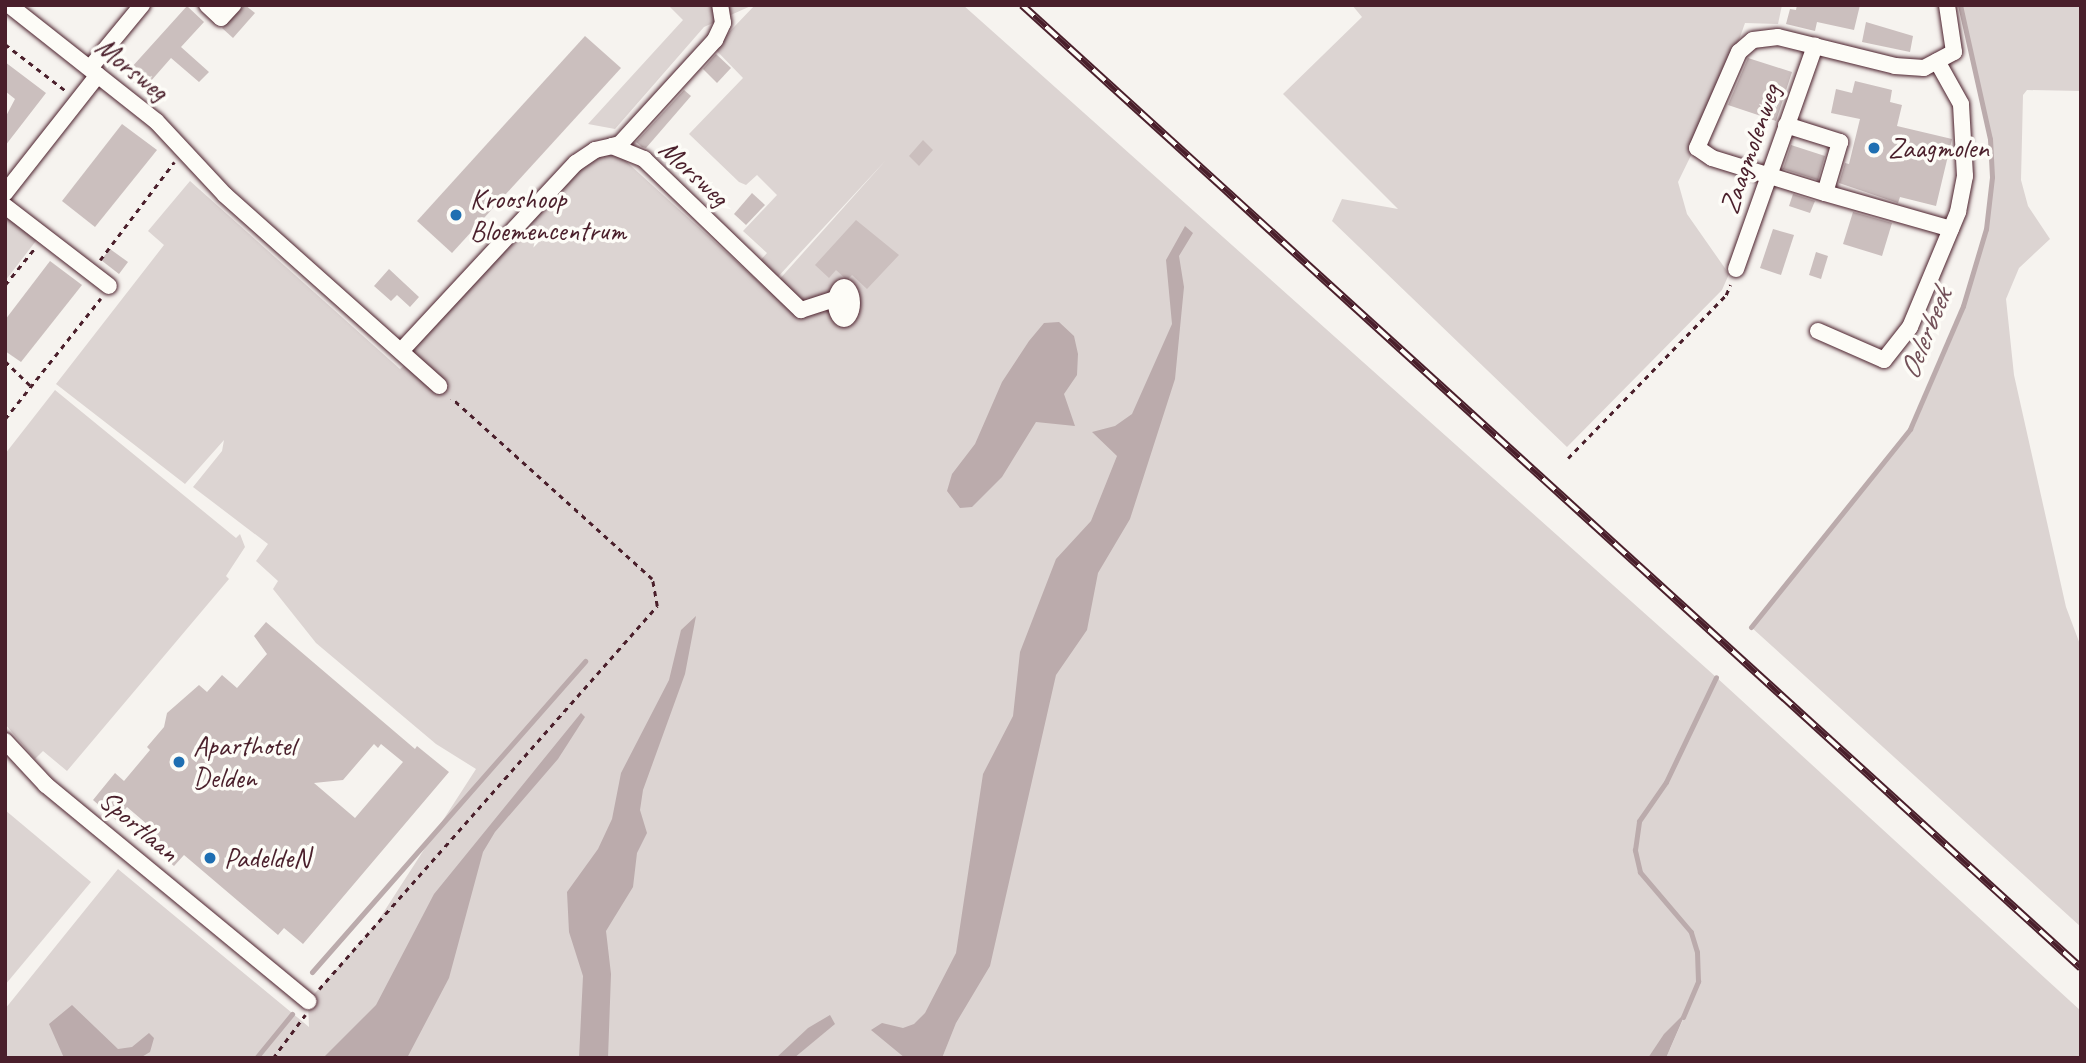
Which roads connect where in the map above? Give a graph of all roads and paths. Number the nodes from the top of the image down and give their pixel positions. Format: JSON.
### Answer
{"nodes":[{"id":1,"x":9,"y":5,"type":"edge"},
{"id":2,"x":142,"y":5,"type":"edge"},
{"id":3,"x":207,"y":5,"type":"edge"},
{"id":4,"x":233,"y":5,"type":"edge"},
{"id":5,"x":719,"y":5,"type":"edge"},
{"id":6,"x":1947,"y":5,"type":"edge"},
{"id":7,"x":5,"y":44,"type":"edge"},
{"id":8,"x":1815,"y":46,"type":"junction"},
{"id":9,"x":1937,"y":61,"type":"junction"},
{"id":10,"x":94,"y":71,"type":"junction"},
{"id":11,"x":78,"y":100,"type":"junction"},
{"id":12,"x":1786,"y":125,"type":"junction"},
{"id":13,"x":612,"y":146,"type":"junction"},
{"id":14,"x":183,"y":151,"type":"junction"},
{"id":15,"x":1769,"y":177,"type":"junction"},
{"id":16,"x":5,"y":193,"type":"edge"},
{"id":17,"x":1825,"y":193,"type":"junction"},
{"id":18,"x":5,"y":206,"type":"edge"},
{"id":19,"x":1951,"y":229,"type":"junction"},
{"id":20,"x":44,"y":236,"type":"junction"},
{"id":21,"x":1736,"y":269,"type":"dead end"},
{"id":22,"x":90,"y":272,"type":"junction"},
{"id":23,"x":5,"y":285,"type":"edge"},
{"id":24,"x":109,"y":286,"type":"joint"},
{"id":25,"x":1726,"y":295,"type":"dead end"},
{"id":26,"x":837,"y":298,"type":"dead end"},
{"id":27,"x":1818,"y":331,"type":"dead end"},
{"id":28,"x":401,"y":351,"type":"junction"},
{"id":29,"x":5,"y":361,"type":"edge"},
{"id":30,"x":439,"y":386,"type":"joint"},
{"id":31,"x":33,"y":388,"type":"junction"},
{"id":32,"x":5,"y":419,"type":"edge"},
{"id":33,"x":1568,"y":458,"type":"dead end"},
{"id":34,"x":5,"y":741,"type":"edge"},
{"id":35,"x":308,"y":1001,"type":"junction"},
{"id":36,"x":273,"y":1058,"type":"edge"}],
"edges":[{"from":1,"to":10,"type":"street","name":"Morsweg"},
{"from":2,"to":10,"type":"street"},
{"from":3,"to":4,"type":"street"},
{"from":5,"to":13,"type":"street"},
{"from":6,"to":9,"type":"street","name":"Zaagmolenweg"},
{"from":7,"to":11,"type":"path","name":"Morsweg"},
{"from":8,"to":9,"type":"street","name":"Zaagmolenweg"},
{"from":8,"to":12,"type":"street","name":"Zaagmolenweg"},
{"from":8,"to":15,"type":"street","name":"Zaagmolenweg"},
{"from":9,"to":19,"type":"street"},
{"from":10,"to":11,"type":"street"},
{"from":10,"to":14,"type":"street","name":"Morsweg"},
{"from":11,"to":16,"type":"street"},
{"from":12,"to":15,"type":"street","name":"Zaagmolenweg"},
{"from":12,"to":17,"type":"street"},
{"from":13,"to":26,"type":"street","name":"Morsweg"},
{"from":13,"to":28,"type":"street","name":"Morsweg"},
{"from":14,"to":22,"type":"path"},
{"from":14,"to":28,"type":"street","name":"Morsweg"},
{"from":15,"to":17,"type":"street"},
{"from":15,"to":21,"type":"street","name":"Zaagmolenweg"},
{"from":17,"to":19,"type":"street"},
{"from":18,"to":20,"type":"street"},
{"from":19,"to":27,"type":"street"},
{"from":20,"to":22,"type":"street"},
{"from":20,"to":23,"type":"path"},
{"from":22,"to":24,"type":"street"},
{"from":24,"to":31,"type":"path"},
{"from":25,"to":33,"type":"path"},
{"from":28,"to":30,"type":"street","name":"Morsweg"},
{"from":29,"to":31,"type":"path"},
{"from":30,"to":35,"type":"path"},
{"from":31,"to":32,"type":"path"},
{"from":34,"to":35,"type":"street","name":"Sportlaan"},
{"from":35,"to":36,"type":"path"}]}
